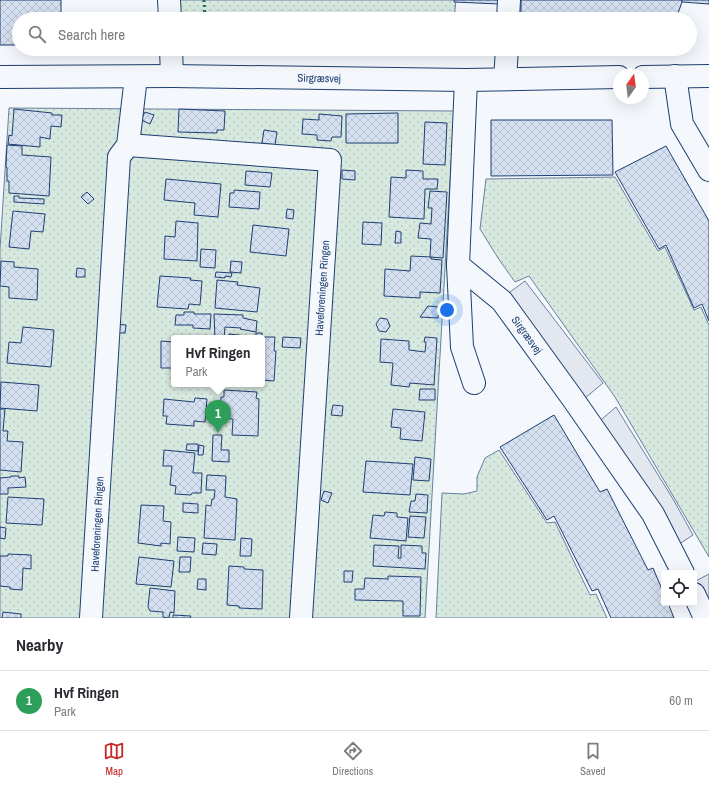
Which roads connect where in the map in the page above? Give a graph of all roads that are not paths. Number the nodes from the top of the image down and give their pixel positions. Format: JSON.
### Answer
{"nodes":[{"id":1,"x":169,"y":0,"type":"edge"},
{"id":2,"x":509,"y":0,"type":"edge"},
{"id":3,"x":170,"y":12,"type":"edge"},
{"id":4,"x":508,"y":12,"type":"edge"},
{"id":5,"x":171,"y":56,"type":"edge"},
{"id":6,"x":507,"y":56,"type":"edge"},
{"id":7,"x":172,"y":76,"type":"junction"},
{"id":8,"x":675,"y":76,"type":"junction"},
{"id":9,"x":709,"y":76,"type":"edge"},
{"id":10,"x":0,"y":77,"type":"edge"},
{"id":11,"x":136,"y":77,"type":"junction"},
{"id":12,"x":613,"y":77,"type":"edge"},
{"id":13,"x":649,"y":77,"type":"edge"},
{"id":14,"x":505,"y":79,"type":"junction"},
{"id":15,"x":466,"y":80,"type":"junction"},
{"id":16,"x":128,"y":145,"type":"junction"},
{"id":17,"x":709,"y":170,"type":"edge"},
{"id":18,"x":458,"y":265,"type":"junction"},
{"id":19,"x":474,"y":383,"type":"dead end"},
{"id":20,"x":681,"y":570,"type":"edge"},
{"id":21,"x":697,"y":601,"type":"edge"},
{"id":22,"x":91,"y":618,"type":"edge"},
{"id":23,"x":301,"y":618,"type":"edge"},
{"id":24,"x":705,"y":618,"type":"edge"}],
"edges":[{"from":1,"to":3,"type":"street"},
{"from":2,"to":4,"type":"street"},
{"from":5,"to":7,"type":"street"},
{"from":6,"to":14,"type":"street"},
{"from":7,"to":11,"type":"street","name":"Sirgræsvej"},
{"from":7,"to":15,"type":"street","name":"Sirgræsvej"},
{"from":8,"to":9,"type":"street"},
{"from":8,"to":13,"type":"street"},
{"from":8,"to":17,"type":"street"},
{"from":10,"to":11,"type":"street","name":"Sirgræsvej"},
{"from":11,"to":16,"type":"street","name":"Haveforeningen Ringen"},
{"from":12,"to":14,"type":"street","name":"Sirgræsvej"},
{"from":14,"to":15,"type":"street","name":"Sirgræsvej"},
{"from":15,"to":18,"type":"street"},
{"from":16,"to":22,"type":"street","name":"Haveforeningen Ringen"},
{"from":16,"to":23,"type":"street","name":"Haveforeningen Ringen"},
{"from":18,"to":19,"type":"street"},
{"from":18,"to":20,"type":"street","name":"Sirgræsvej"},
{"from":21,"to":24,"type":"street"}]}
